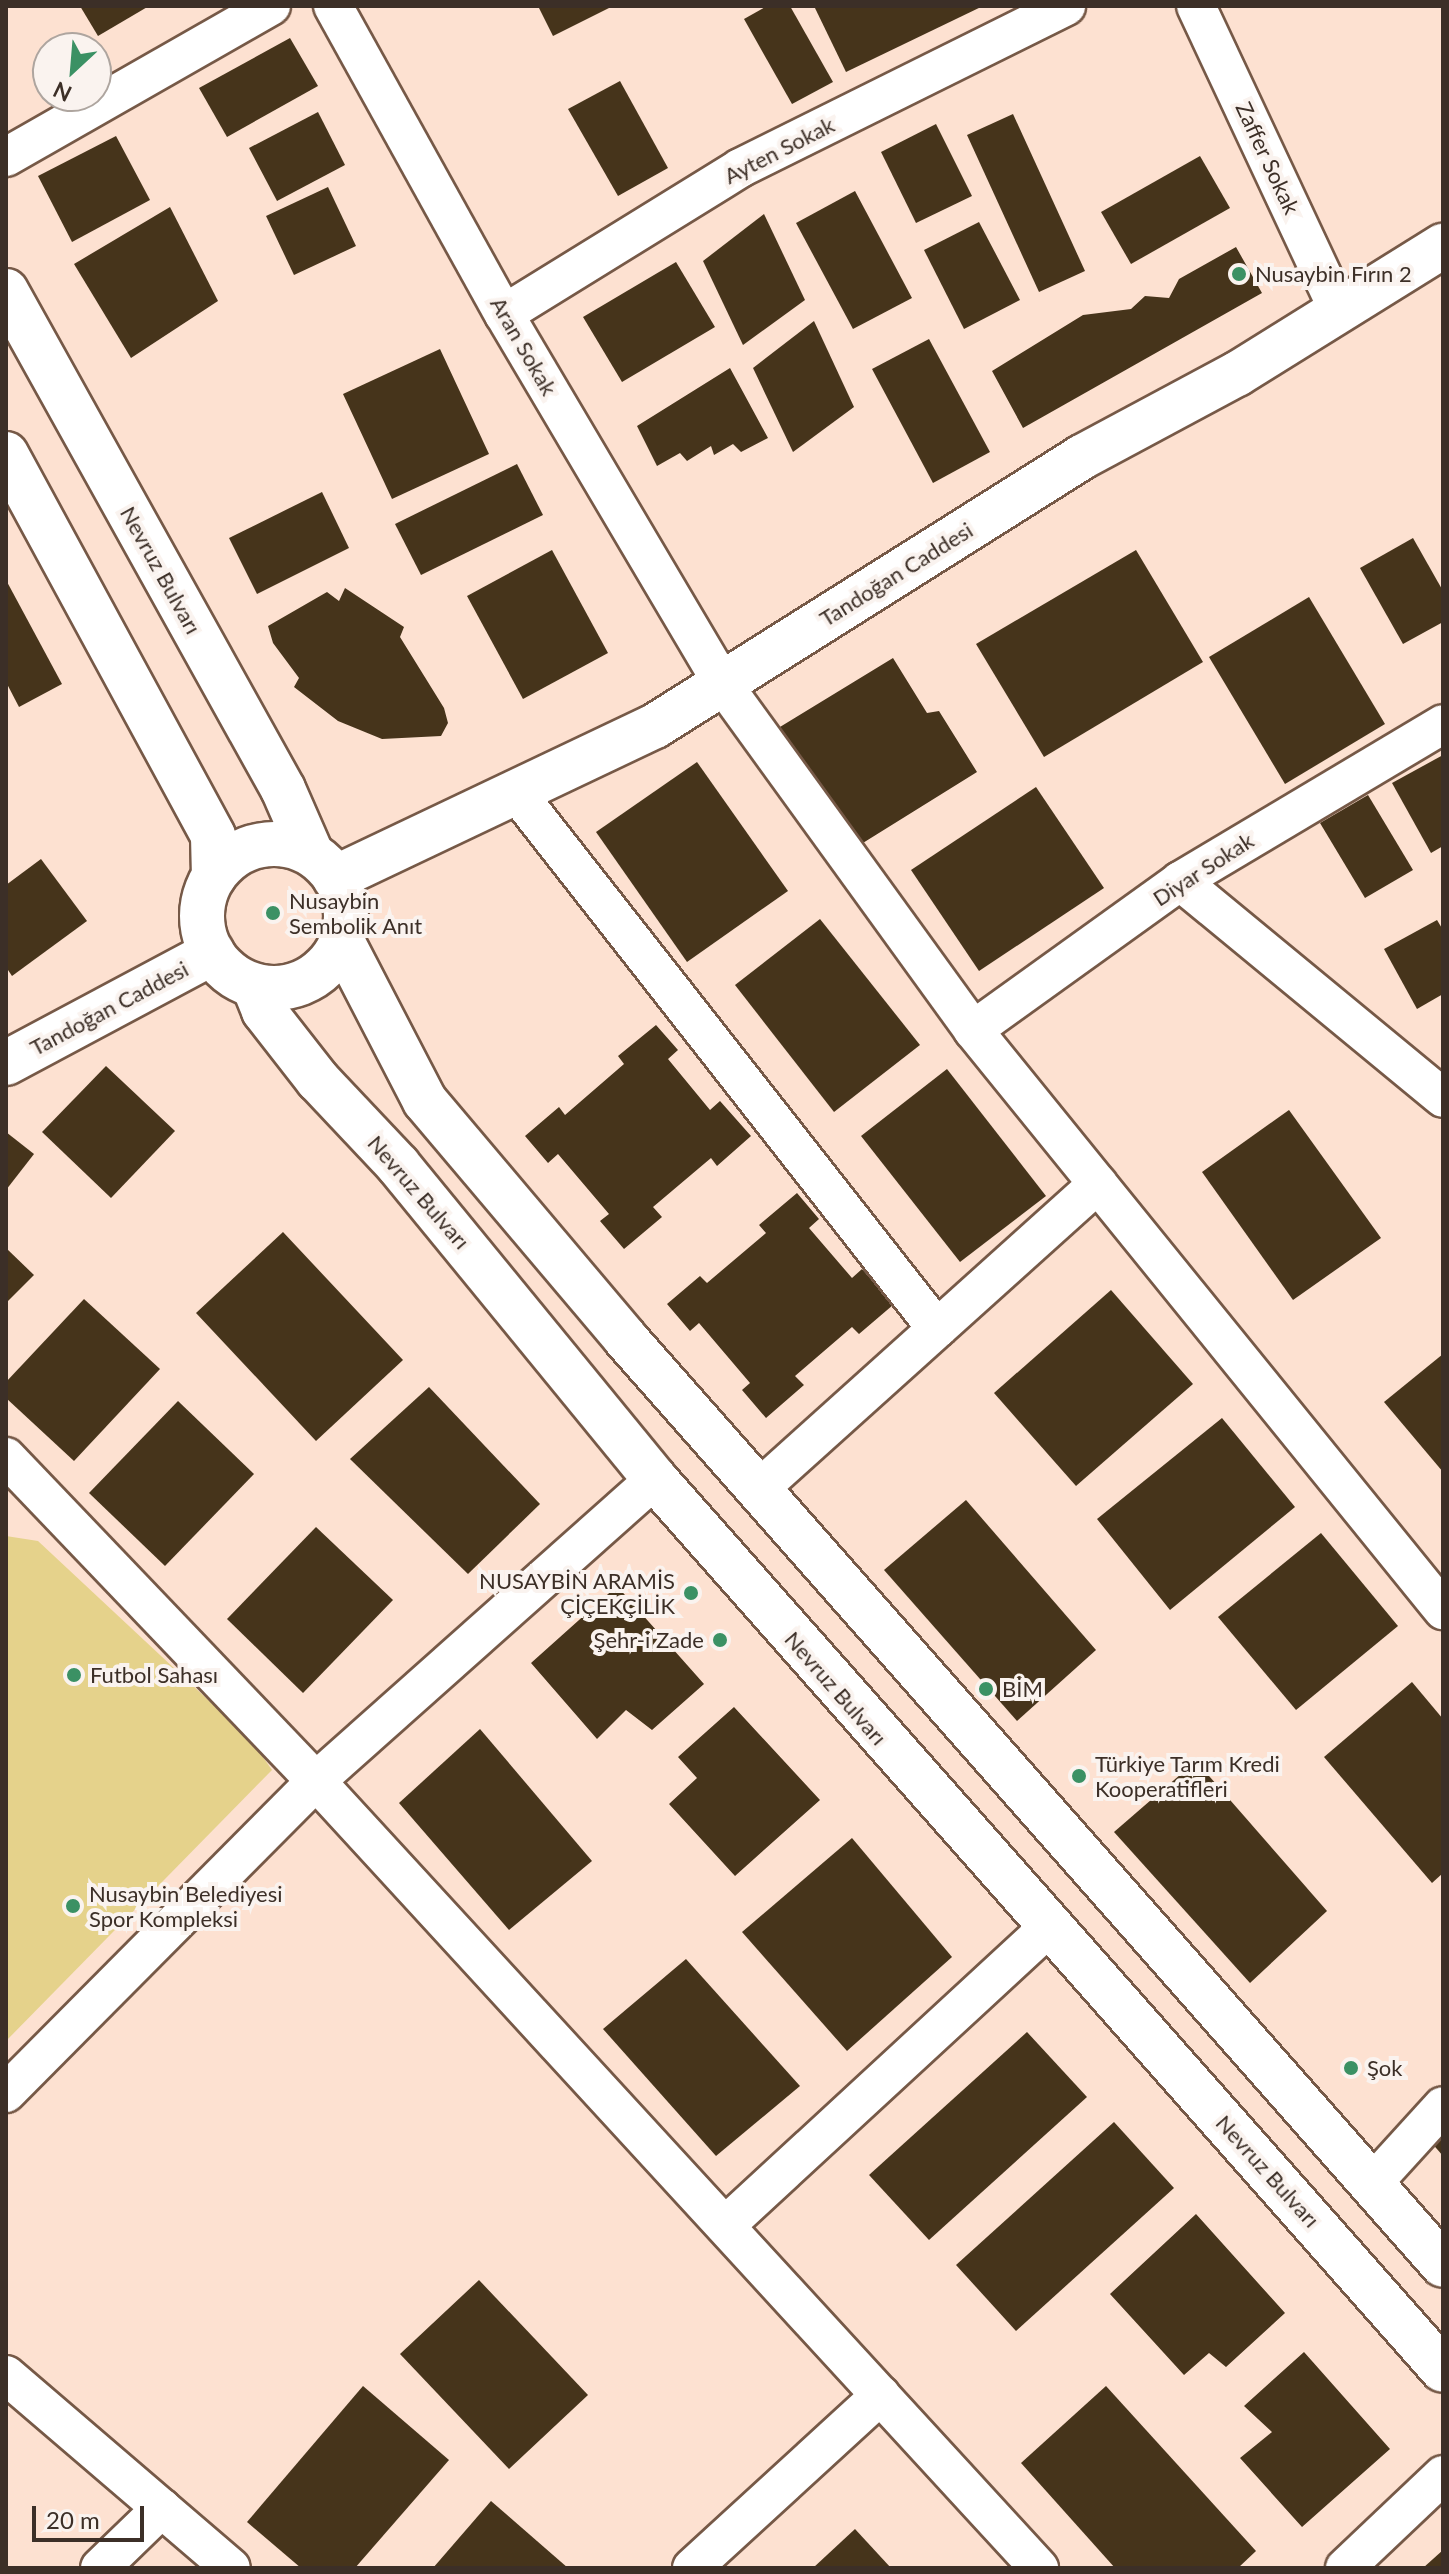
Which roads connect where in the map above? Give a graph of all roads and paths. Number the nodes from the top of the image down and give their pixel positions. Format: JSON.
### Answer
{"nodes":[{"id":1,"x":271,"y":6,"type":"edge"},
{"id":2,"x":333,"y":6,"type":"edge"},
{"id":3,"x":1066,"y":6,"type":"edge"},
{"id":4,"x":1196,"y":6,"type":"edge"},
{"id":5,"x":6,"y":157,"type":"edge"},
{"id":6,"x":1443,"y":246,"type":"edge"},
{"id":7,"x":6,"y":291,"type":"edge"},
{"id":8,"x":1339,"y":311,"type":"junction"},
{"id":9,"x":504,"y":314,"type":"junction"},
{"id":10,"x":10,"y":472,"type":"edge"},
{"id":11,"x":722,"y":683,"type":"junction"},
{"id":12,"x":1443,"y":724,"type":"edge"},
{"id":13,"x":516,"y":792,"type":"junction"},
{"id":14,"x":323,"y":866,"type":"junction"},
{"id":15,"x":214,"y":876,"type":"junction"},
{"id":16,"x":1180,"y":881,"type":"junction"},
{"id":17,"x":342,"y":941,"type":"junction"},
{"id":18,"x":212,"y":953,"type":"junction"},
{"id":19,"x":254,"y":986,"type":"junction"},
{"id":20,"x":973,"y":1030,"type":"junction"},
{"id":21,"x":6,"y":1063,"type":"edge"},
{"id":22,"x":1443,"y":1098,"type":"edge"},
{"id":23,"x":1098,"y":1184,"type":"junction"},
{"id":24,"x":937,"y":1329,"type":"junction"},
{"id":25,"x":13,"y":1479,"type":"edge"},
{"id":26,"x":655,"y":1479,"type":"junction"},
{"id":27,"x":759,"y":1489,"type":"junction"},
{"id":28,"x":1443,"y":1610,"type":"edge"},
{"id":29,"x":316,"y":1781,"type":"junction"},
{"id":30,"x":1049,"y":1927,"type":"junction"},
{"id":31,"x":6,"y":2093,"type":"edge"},
{"id":32,"x":1443,"y":2106,"type":"edge"},
{"id":33,"x":1372,"y":2184,"type":"junction"},
{"id":34,"x":726,"y":2225,"type":"junction"},
{"id":35,"x":1443,"y":2265,"type":"edge"},
{"id":36,"x":1443,"y":2370,"type":"edge"},
{"id":37,"x":6,"y":2375,"type":"edge"},
{"id":38,"x":881,"y":2395,"type":"junction"},
{"id":39,"x":1443,"y":2475,"type":"edge"},
{"id":40,"x":162,"y":2508,"type":"junction"},
{"id":41,"x":100,"y":2568,"type":"edge"},
{"id":42,"x":231,"y":2568,"type":"edge"},
{"id":43,"x":692,"y":2568,"type":"edge"},
{"id":44,"x":1039,"y":2568,"type":"edge"},
{"id":45,"x":1345,"y":2568,"type":"edge"}],
"edges":[{"from":1,"to":5,"type":"street"},
{"from":2,"to":9,"type":"street","name":"Aran Sokak"},
{"from":3,"to":9,"type":"street","name":"Ayten Sokak"},
{"from":4,"to":8,"type":"street","name":"Zaffer Sokak"},
{"from":6,"to":8,"type":"main road","name":"Tandoğan Caddesi"},
{"from":7,"to":14,"type":"main road","name":"Nevruz Bulvarı"},
{"from":8,"to":11,"type":"main road","name":"Tandoğan Caddesi"},
{"from":9,"to":11,"type":"street","name":"Aran Sokak"},
{"from":10,"to":15,"type":"main road"},
{"from":11,"to":13,"type":"main road","name":"Tandoğan Caddesi"},
{"from":11,"to":20,"type":"street","name":"Aran Sokak"},
{"from":12,"to":16,"type":"street","name":"Diyar Sokak"},
{"from":13,"to":14,"type":"main road","name":"Tandoğan Caddesi"},
{"from":13,"to":24,"type":"street"},
{"from":14,"to":15,"type":"main road"},
{"from":14,"to":17,"type":"main road"},
{"from":15,"to":18,"type":"main road"},
{"from":16,"to":20,"type":"street","name":"Diyar Sokak"},
{"from":16,"to":22,"type":"street"},
{"from":17,"to":19,"type":"main road"},
{"from":17,"to":27,"type":"main road"},
{"from":18,"to":19,"type":"main road"},
{"from":18,"to":21,"type":"main road","name":"Tandoğan Caddesi"},
{"from":19,"to":26,"type":"main road","name":"Nevruz Bulvarı"},
{"from":20,"to":23,"type":"street","name":"Aran Sokak"},
{"from":23,"to":24,"type":"street"},
{"from":23,"to":28,"type":"street","name":"Aran Sokak"},
{"from":24,"to":27,"type":"street"},
{"from":25,"to":29,"type":"street"},
{"from":26,"to":29,"type":"street"},
{"from":26,"to":30,"type":"main road","name":"Nevruz Bulvarı"},
{"from":27,"to":33,"type":"main road"},
{"from":29,"to":31,"type":"street"},
{"from":29,"to":34,"type":"street"},
{"from":30,"to":34,"type":"street"},
{"from":30,"to":36,"type":"main road","name":"Nevruz Bulvarı"},
{"from":32,"to":33,"type":"street"},
{"from":33,"to":35,"type":"main road"},
{"from":34,"to":38,"type":"street"},
{"from":37,"to":40,"type":"street"},
{"from":38,"to":43,"type":"street"},
{"from":38,"to":44,"type":"street"},
{"from":39,"to":45,"type":"street"},
{"from":40,"to":41,"type":"street"},
{"from":40,"to":42,"type":"street"}]}
